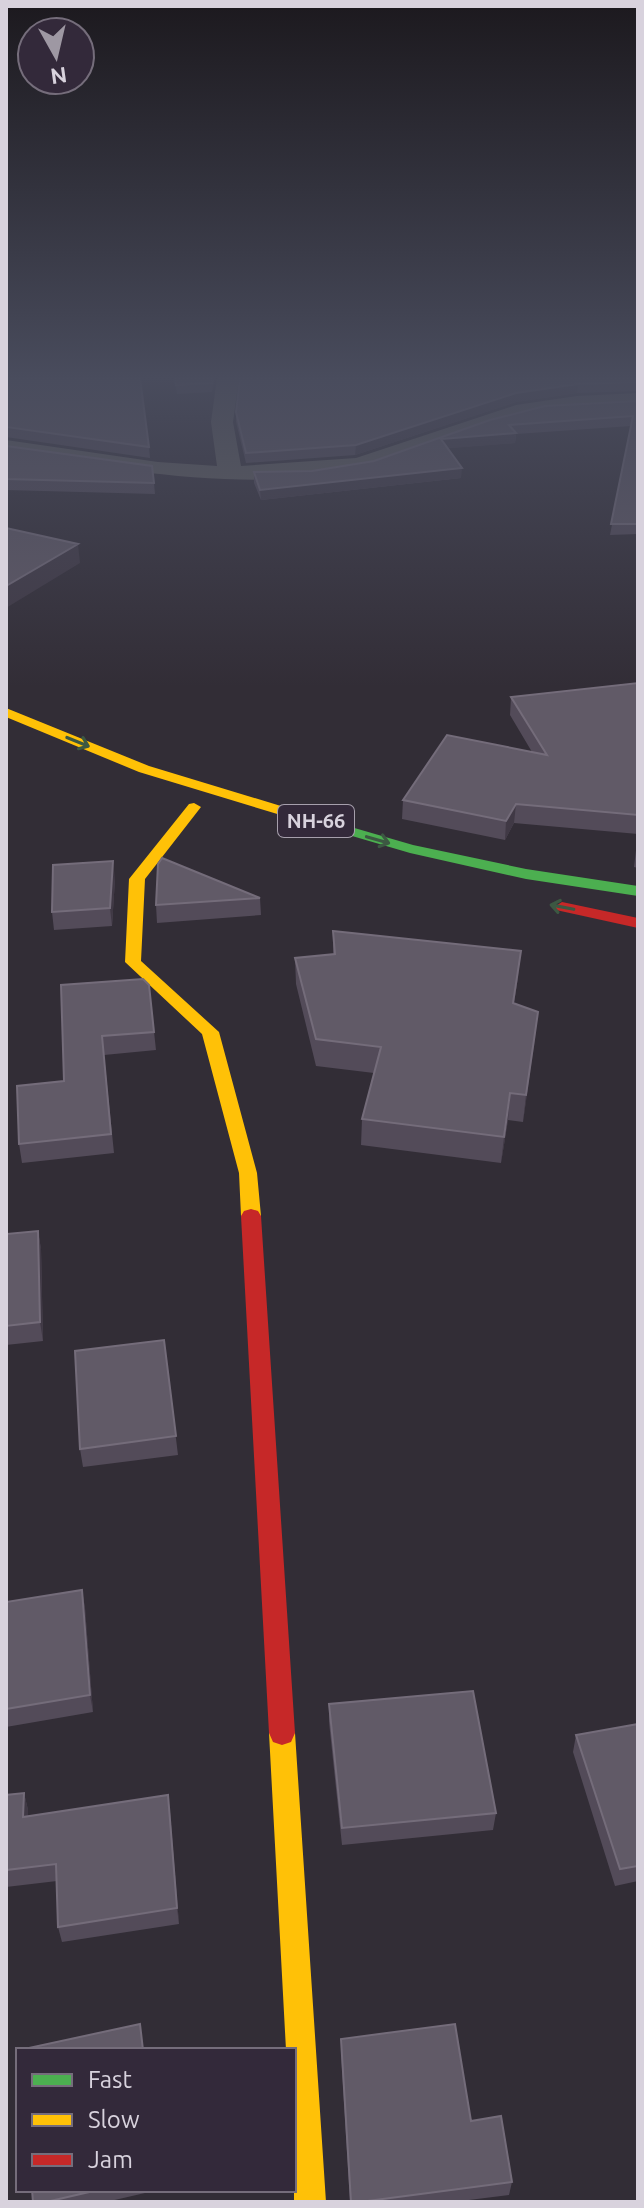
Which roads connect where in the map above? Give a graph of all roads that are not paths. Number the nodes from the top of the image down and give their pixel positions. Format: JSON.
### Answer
{"nodes":[{"id":1,"x":6,"y":712,"type":"edge"},
{"id":2,"x":194,"y":807,"type":"dead end"},
{"id":3,"x":638,"y":891,"type":"edge"},
{"id":4,"x":548,"y":905,"type":"dead end"},
{"id":5,"x":638,"y":923,"type":"edge"},
{"id":6,"x":310,"y":2202,"type":"edge"}],
"edges":[{"from":1,"to":3,"type":"main road","number":"NH-66","one_way":true},
{"from":2,"to":6,"type":"main road"},
{"from":5,"to":4,"type":"main road","one_way":true}]}
